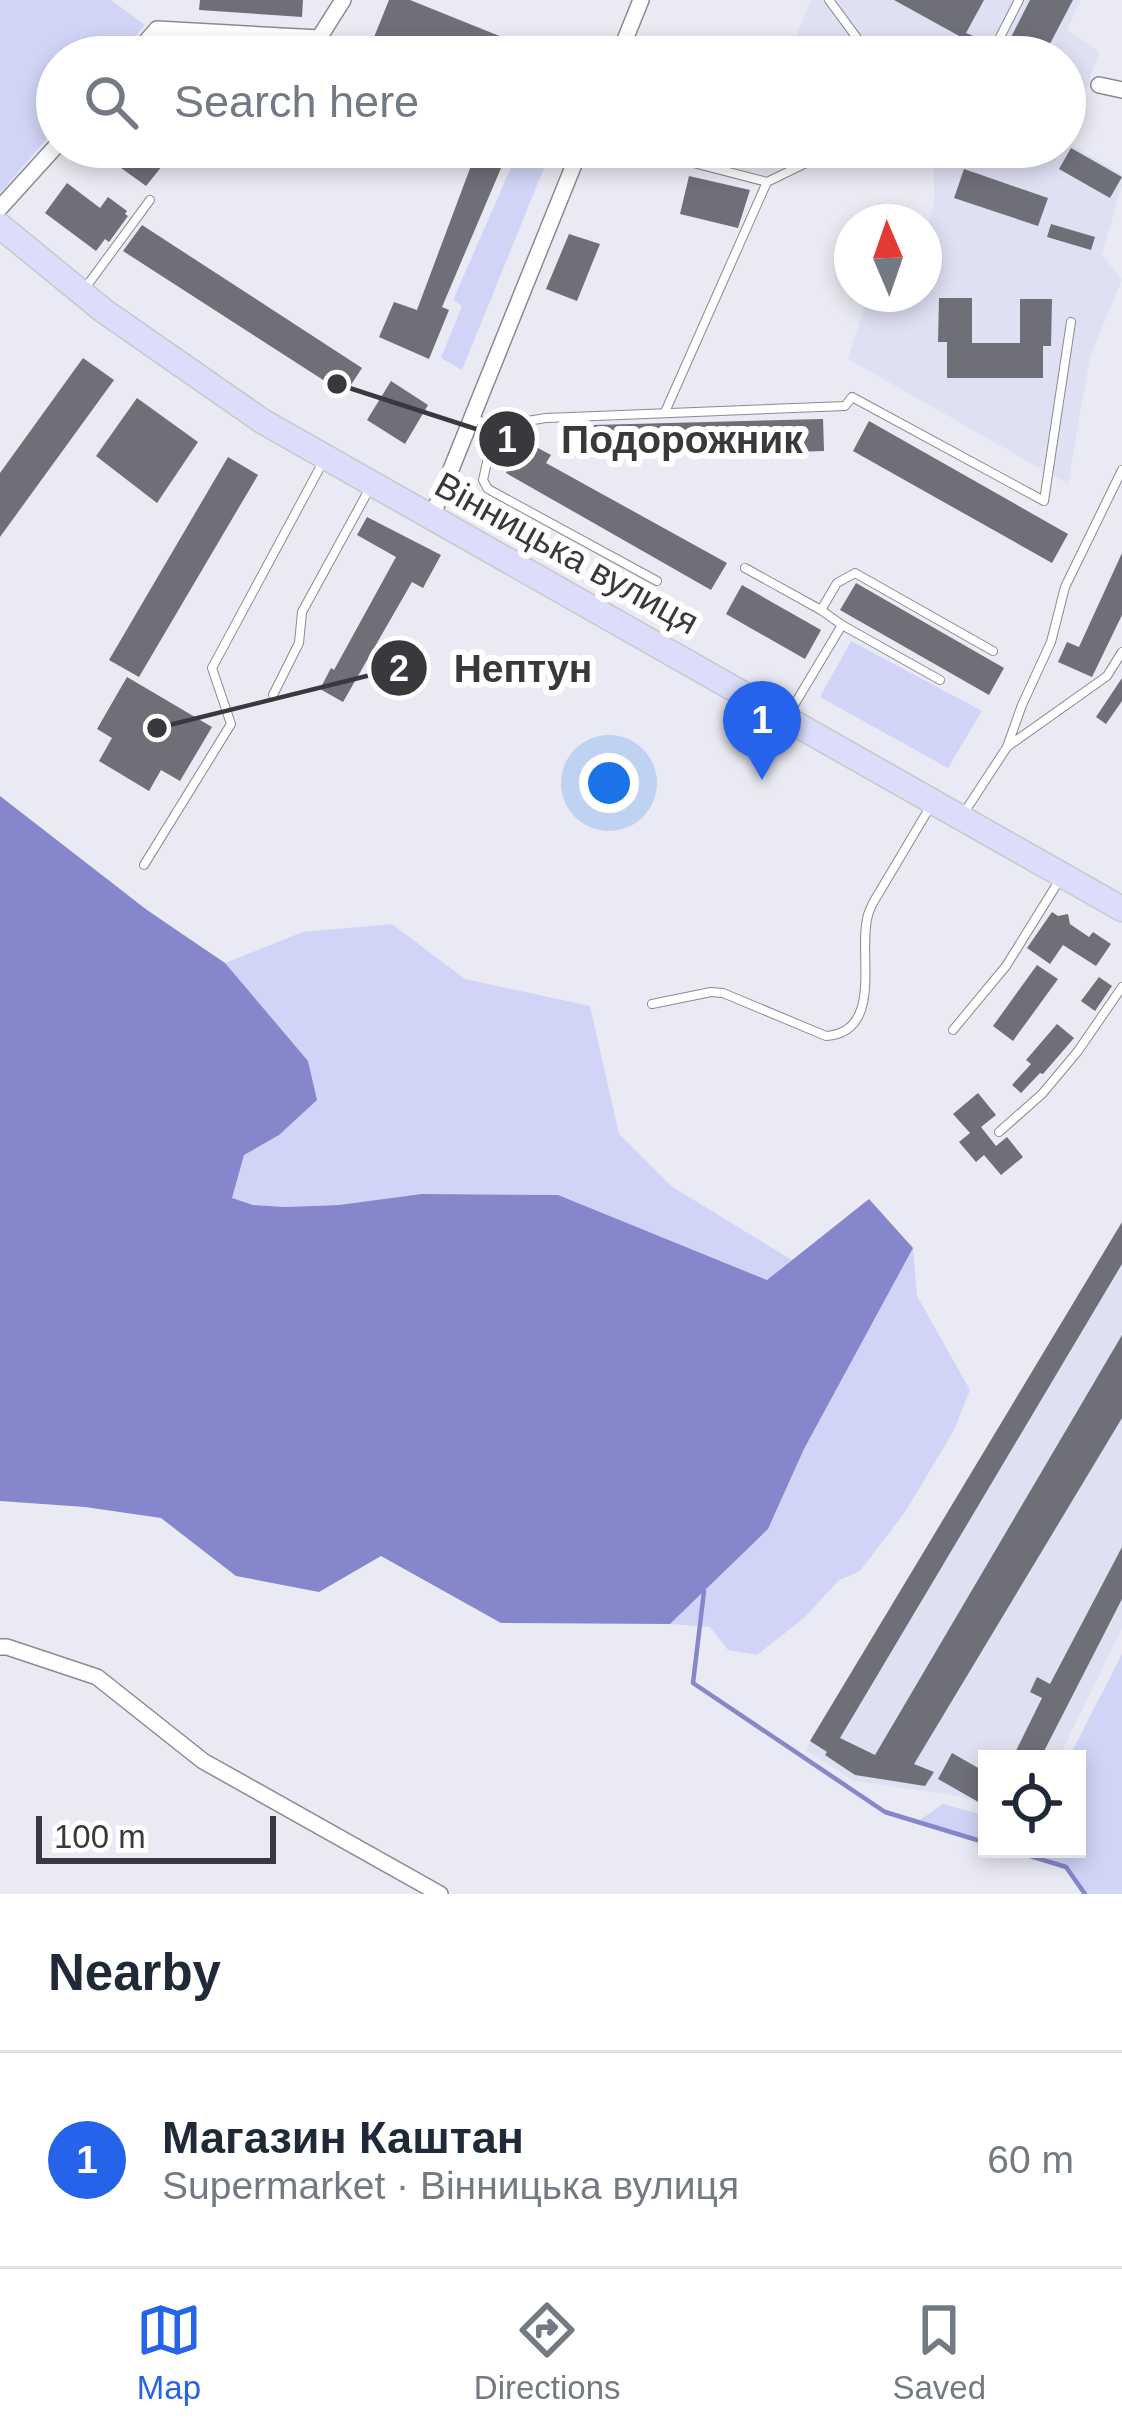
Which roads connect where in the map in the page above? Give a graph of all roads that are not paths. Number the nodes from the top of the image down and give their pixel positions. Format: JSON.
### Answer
{"nodes":[{"id":1,"x":343,"y":0,"type":"edge"},
{"id":2,"x":641,"y":0,"type":"edge"},
{"id":3,"x":829,"y":0,"type":"edge"},
{"id":4,"x":1016,"y":1,"type":"edge"},
{"id":5,"x":152,"y":36,"type":"edge"},
{"id":6,"x":283,"y":36,"type":"edge"},
{"id":7,"x":320,"y":36,"type":"edge"},
{"id":8,"x":626,"y":36,"type":"edge"},
{"id":9,"x":856,"y":36,"type":"edge"},
{"id":10,"x":1001,"y":36,"type":"edge"},
{"id":11,"x":1099,"y":85,"type":"dead end"},
{"id":12,"x":1122,"y":90,"type":"edge"},
{"id":13,"x":36,"y":168,"type":"edge"},
{"id":14,"x":572,"y":168,"type":"edge"},
{"id":15,"x":713,"y":168,"type":"edge"},
{"id":16,"x":796,"y":168,"type":"edge"},
{"id":17,"x":767,"y":182,"type":"junction"},
{"id":18,"x":150,"y":200,"type":"dead end"},
{"id":19,"x":0,"y":208,"type":"edge"},
{"id":20,"x":0,"y":226,"type":"edge"},
{"id":21,"x":82,"y":292,"type":"junction"},
{"id":22,"x":1071,"y":322,"type":"dead end"},
{"id":23,"x":665,"y":412,"type":"junction"},
{"id":24,"x":471,"y":418,"type":"junction"},
{"id":25,"x":495,"y":426,"type":"junction"},
{"id":26,"x":325,"y":458,"type":"junction"},
{"id":27,"x":1122,"y":470,"type":"edge"},
{"id":28,"x":371,"y":484,"type":"junction"},
{"id":29,"x":431,"y":519,"type":"junction"},
{"id":30,"x":745,"y":568,"type":"dead end"},
{"id":31,"x":657,"y":581,"type":"dead end"},
{"id":32,"x":821,"y":610,"type":"junction"},
{"id":33,"x":842,"y":625,"type":"junction"},
{"id":34,"x":993,"y":651,"type":"dead end"},
{"id":35,"x":1122,"y":652,"type":"edge"},
{"id":36,"x":940,"y":680,"type":"dead end"},
{"id":37,"x":273,"y":695,"type":"dead end"},
{"id":38,"x":786,"y":718,"type":"junction"},
{"id":39,"x":1007,"y":747,"type":"junction"},
{"id":40,"x":933,"y":801,"type":"junction"},
{"id":41,"x":962,"y":817,"type":"junction"},
{"id":42,"x":145,"y":865,"type":"dead end"},
{"id":43,"x":1062,"y":875,"type":"junction"},
{"id":44,"x":1122,"y":909,"type":"edge"},
{"id":45,"x":1122,"y":987,"type":"edge"},
{"id":46,"x":652,"y":1004,"type":"dead end"},
{"id":47,"x":953,"y":1030,"type":"dead end"},
{"id":48,"x":998,"y":1132,"type":"dead end"},
{"id":49,"x":0,"y":1647,"type":"edge"},
{"id":50,"x":440,"y":1894,"type":"edge"}],
"edges":[{"from":1,"to":7,"type":"street"},
{"from":2,"to":8,"type":"street"},
{"from":3,"to":9,"type":"lane"},
{"from":4,"to":10,"type":"lane"},
{"from":5,"to":6,"type":"street"},
{"from":11,"to":12,"type":"street"},
{"from":13,"to":19,"type":"street"},
{"from":14,"to":24,"type":"street"},
{"from":15,"to":17,"type":"lane"},
{"from":16,"to":17,"type":"lane"},
{"from":17,"to":23,"type":"lane"},
{"from":18,"to":21,"type":"lane"},
{"from":20,"to":21,"type":"main road","name":"Вінницька вулиця"},
{"from":21,"to":26,"type":"main road","name":"Вінницька вулиця"},
{"from":22,"to":23,"type":"lane"},
{"from":23,"to":25,"type":"lane"},
{"from":24,"to":25,"type":"lane"},
{"from":24,"to":29,"type":"street"},
{"from":25,"to":31,"type":"lane"},
{"from":26,"to":28,"type":"main road","name":"Вінницька вулиця"},
{"from":26,"to":42,"type":"lane"},
{"from":27,"to":39,"type":"lane"},
{"from":28,"to":29,"type":"main road","name":"Вінницька вулиця"},
{"from":28,"to":37,"type":"lane"},
{"from":29,"to":38,"type":"main road","name":"Вінницька вулиця"},
{"from":30,"to":32,"type":"lane"},
{"from":32,"to":33,"type":"lane"},
{"from":32,"to":34,"type":"lane"},
{"from":33,"to":36,"type":"lane"},
{"from":33,"to":38,"type":"lane"},
{"from":35,"to":39,"type":"lane"},
{"from":38,"to":40,"type":"main road","name":"Вінницька вулиця"},
{"from":39,"to":41,"type":"lane"},
{"from":40,"to":41,"type":"main road","name":"Вінницька вулиця"},
{"from":40,"to":46,"type":"lane"},
{"from":41,"to":43,"type":"main road","name":"Вінницька вулиця"},
{"from":43,"to":44,"type":"main road","name":"Вінницька вулиця"},
{"from":43,"to":47,"type":"lane"},
{"from":45,"to":48,"type":"lane"},
{"from":49,"to":50,"type":"street"}]}
